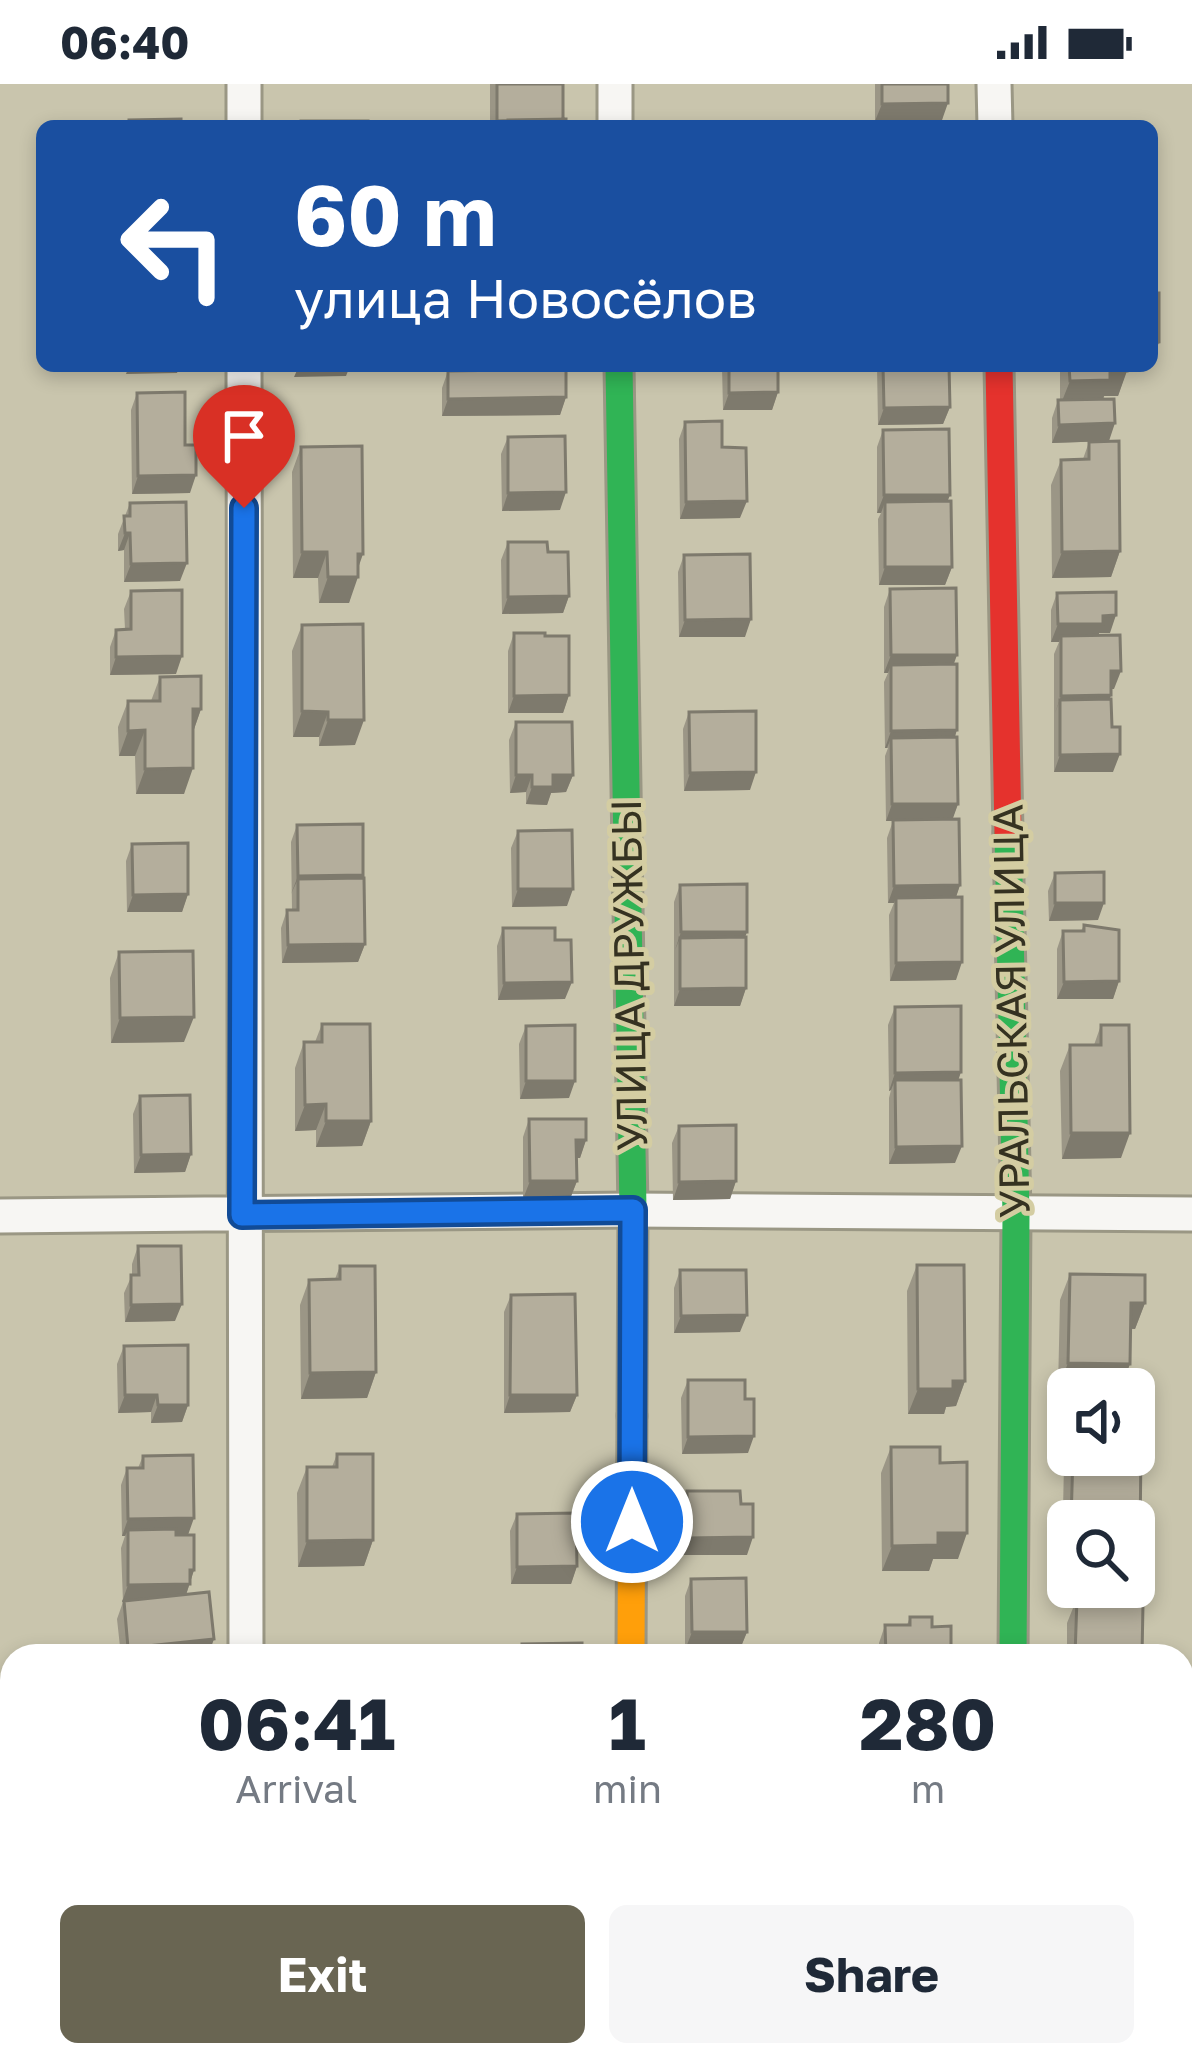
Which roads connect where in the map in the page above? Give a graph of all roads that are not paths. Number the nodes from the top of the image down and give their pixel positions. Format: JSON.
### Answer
{"nodes":[{"id":1,"x":244,"y":84,"type":"edge"},
{"id":2,"x":615,"y":84,"type":"edge"},
{"id":3,"x":994,"y":84,"type":"edge"},
{"id":4,"x":244,"y":120,"type":"edge"},
{"id":5,"x":615,"y":120,"type":"edge"},
{"id":6,"x":995,"y":120,"type":"edge"},
{"id":7,"x":244,"y":372,"type":"edge"},
{"id":8,"x":619,"y":372,"type":"edge"},
{"id":9,"x":999,"y":372,"type":"edge"},
{"id":10,"x":633,"y":1210,"type":"junction"},
{"id":11,"x":1192,"y":1214,"type":"edge"},
{"id":12,"x":242,"y":1215,"type":"junction"},
{"id":13,"x":1016,"y":1215,"type":"junction"},
{"id":14,"x":0,"y":1216,"type":"edge"},
{"id":15,"x":245,"y":1644,"type":"edge"},
{"id":16,"x":632,"y":1644,"type":"edge"},
{"id":17,"x":1013,"y":1644,"type":"edge"}],
"edges":[{"from":1,"to":4,"type":"street"},
{"from":2,"to":5,"type":"street"},
{"from":3,"to":6,"type":"street"},
{"from":7,"to":12,"type":"street"},
{"from":8,"to":10,"type":"street","name":"УЛИЦА ДРУЖБЫ"},
{"from":9,"to":13,"type":"street","name":"УРАЛЬСКАЯ УЛИЦА"},
{"from":10,"to":12,"type":"street"},
{"from":10,"to":13,"type":"street"},
{"from":10,"to":16,"type":"street","name":"УЛИЦА ДРУЖБЫ"},
{"from":11,"to":13,"type":"street"},
{"from":12,"to":14,"type":"street"},
{"from":12,"to":15,"type":"street"},
{"from":13,"to":17,"type":"street","name":"УРАЛЬСКАЯ УЛИЦА"}]}
